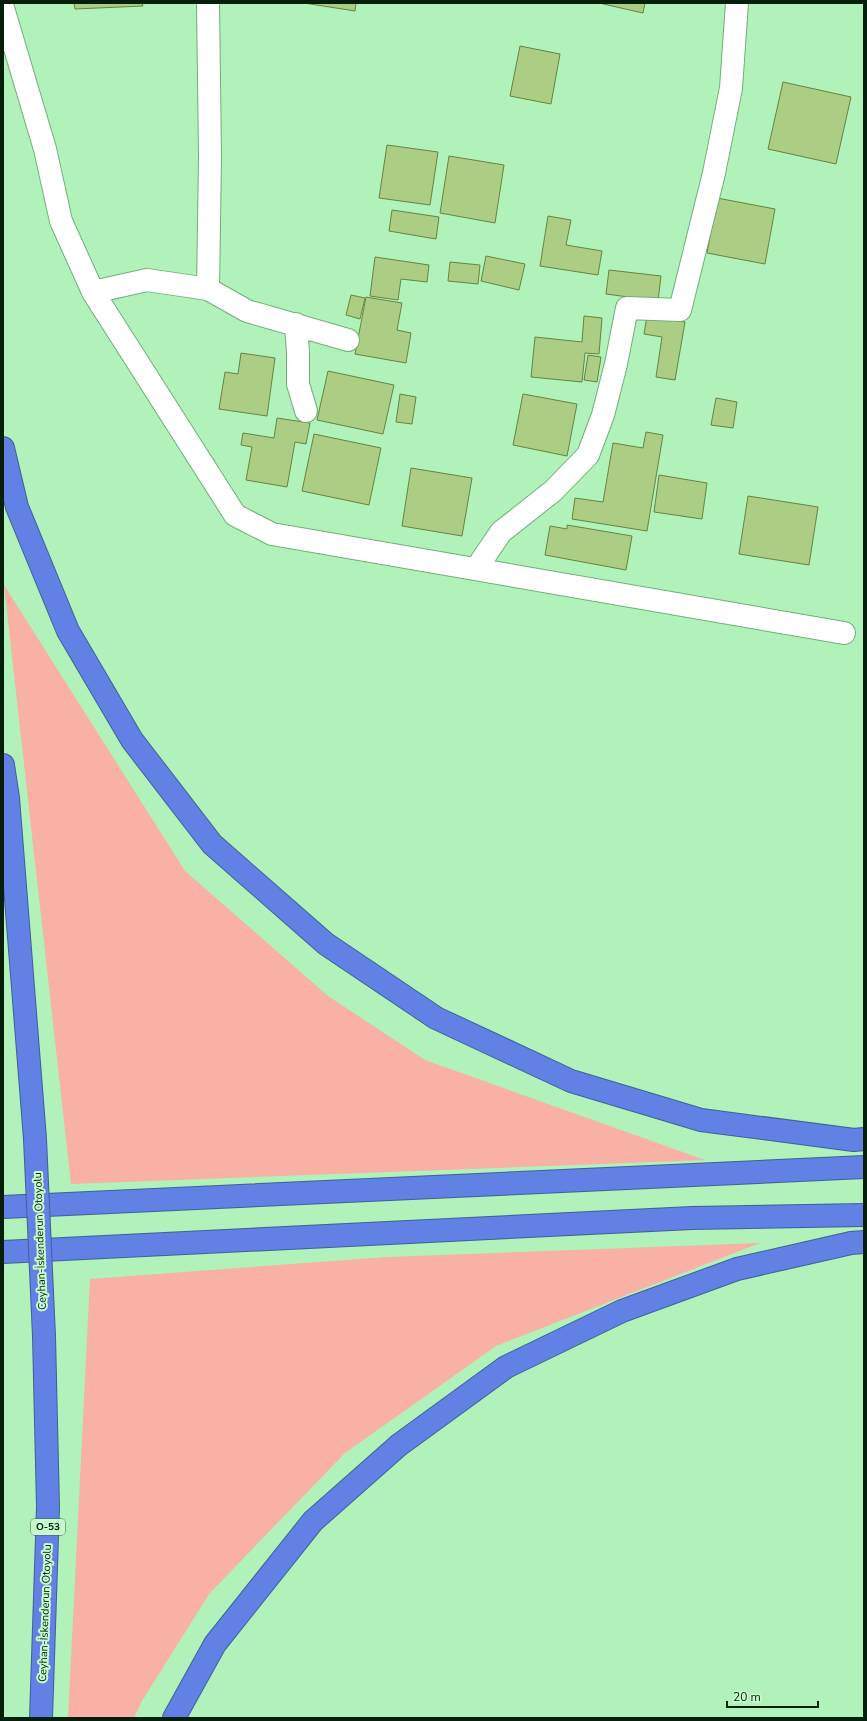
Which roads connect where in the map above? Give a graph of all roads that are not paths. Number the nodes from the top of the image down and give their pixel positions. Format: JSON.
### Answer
{"nodes":[{"id":1,"x":208,"y":3,"type":"edge"},
{"id":2,"x":737,"y":3,"type":"edge"},
{"id":3,"x":3,"y":8,"type":"edge"},
{"id":4,"x":208,"y":289,"type":"junction"},
{"id":5,"x":93,"y":292,"type":"junction"},
{"id":6,"x":296,"y":324,"type":"junction"},
{"id":7,"x":348,"y":340,"type":"dead end"},
{"id":8,"x":306,"y":411,"type":"dead end"},
{"id":9,"x":3,"y":448,"type":"edge"},
{"id":10,"x":476,"y":569,"type":"junction"},
{"id":11,"x":844,"y":633,"type":"dead end"},
{"id":12,"x":3,"y":765,"type":"edge"},
{"id":13,"x":864,"y":1139,"type":"edge"},
{"id":14,"x":864,"y":1167,"type":"edge"},
{"id":15,"x":3,"y":1207,"type":"edge"},
{"id":16,"x":864,"y":1215,"type":"edge"},
{"id":17,"x":864,"y":1242,"type":"edge"},
{"id":18,"x":3,"y":1252,"type":"edge"},
{"id":19,"x":41,"y":1718,"type":"edge"},
{"id":20,"x":174,"y":1718,"type":"edge"}],
"edges":[{"from":1,"to":4,"type":"street"},
{"from":2,"to":10,"type":"street"},
{"from":3,"to":5,"type":"street"},
{"from":4,"to":5,"type":"street"},
{"from":4,"to":6,"type":"street"},
{"from":5,"to":10,"type":"street"},
{"from":6,"to":7,"type":"street"},
{"from":6,"to":8,"type":"street"},
{"from":9,"to":13,"type":"highway"},
{"from":10,"to":11,"type":"street"},
{"from":12,"to":19,"type":"highway","name":"Ceyhan-İskenderun Otoyolu","number":"O-53","bridge":true},
{"from":14,"to":15,"type":"highway"},
{"from":16,"to":18,"type":"highway"},
{"from":17,"to":20,"type":"highway"}]}
